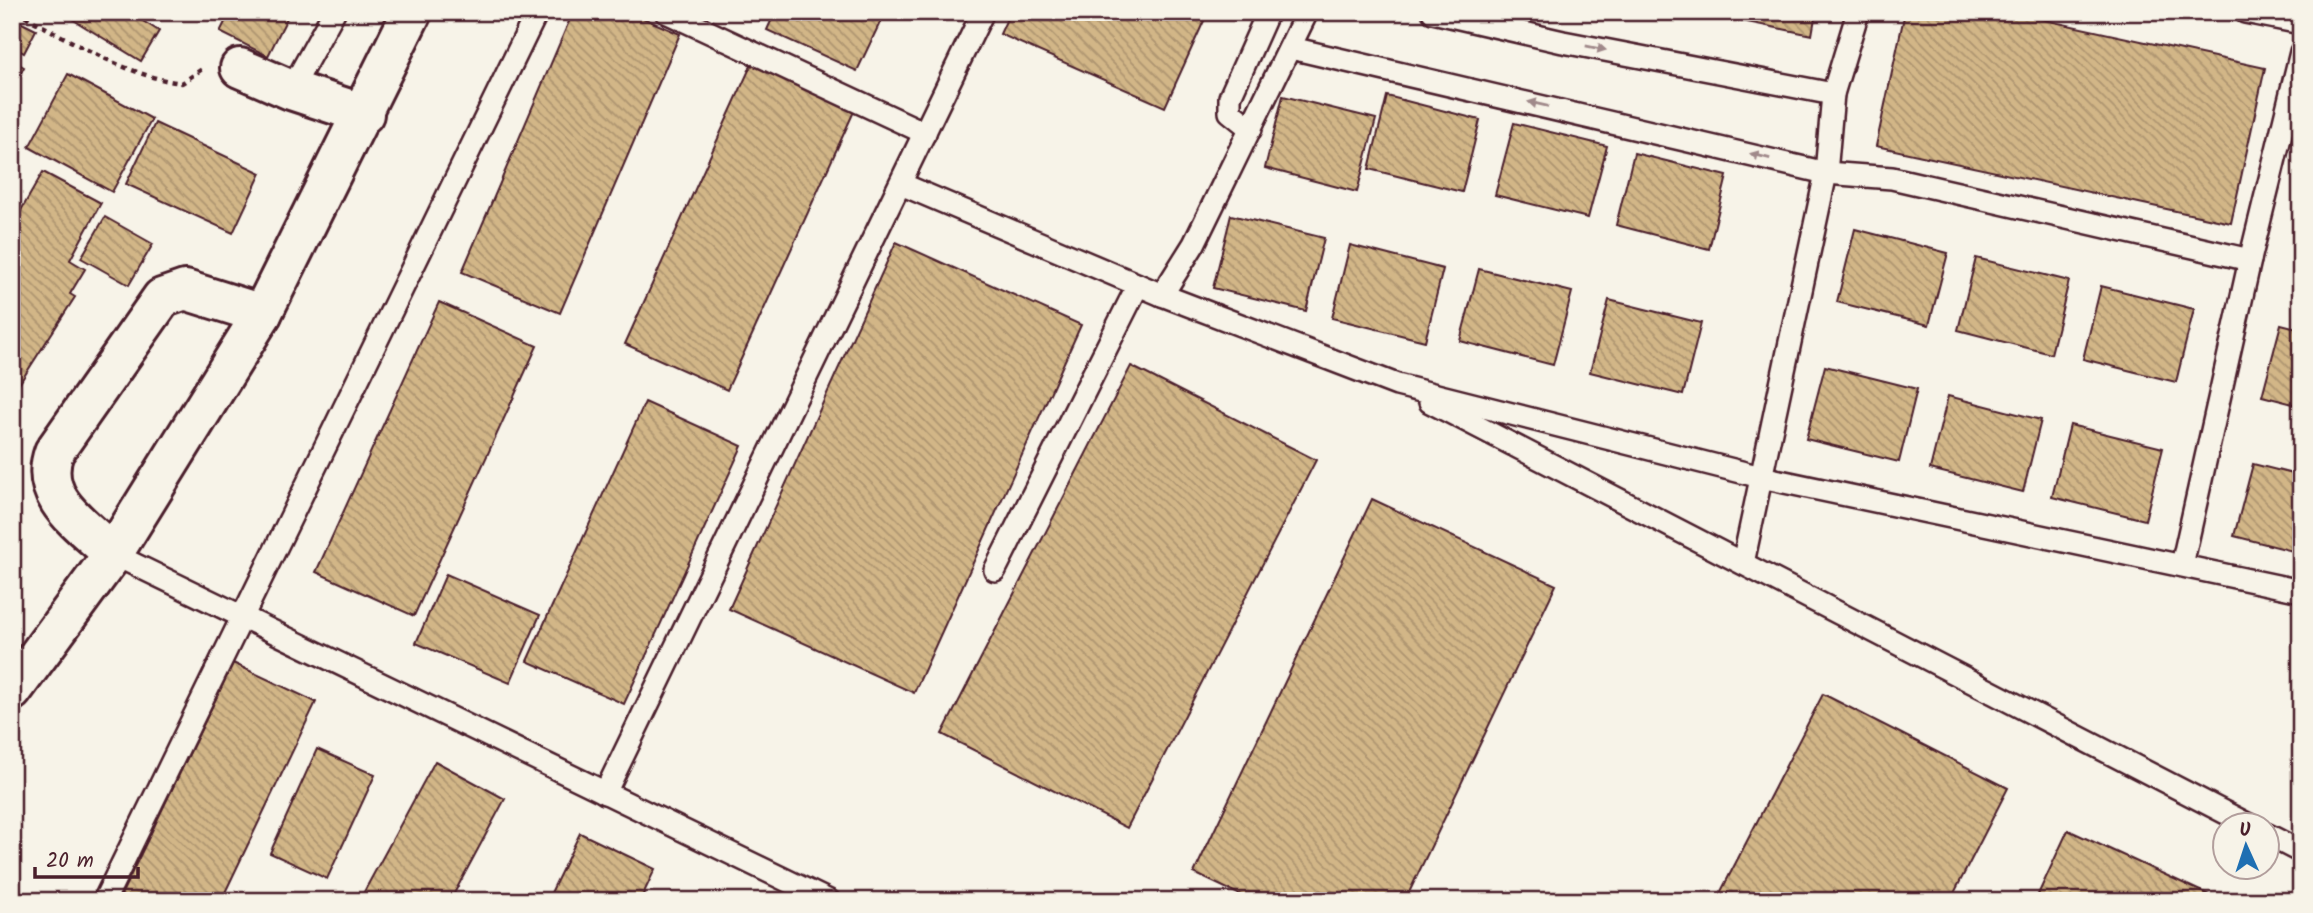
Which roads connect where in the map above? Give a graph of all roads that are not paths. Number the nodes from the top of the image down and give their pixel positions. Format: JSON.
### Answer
{"nodes":[{"id":1,"x":334,"y":12,"type":"edge"},
{"id":2,"x":412,"y":12,"type":"edge"},
{"id":3,"x":537,"y":12,"type":"edge"},
{"id":4,"x":666,"y":12,"type":"edge"},
{"id":5,"x":983,"y":12,"type":"edge"},
{"id":6,"x":1268,"y":12,"type":"edge"},
{"id":7,"x":1307,"y":12,"type":"edge"},
{"id":8,"x":1433,"y":12,"type":"edge"},
{"id":9,"x":1858,"y":12,"type":"edge"},
{"id":10,"x":2245,"y":12,"type":"edge"},
{"id":11,"x":2301,"y":23,"type":"edge"},
{"id":12,"x":1291,"y":48,"type":"junction"},
{"id":13,"x":2301,"y":52,"type":"edge"},
{"id":14,"x":240,"y":68,"type":"road end"},
{"id":15,"x":291,"y":90,"type":"junction"},
{"id":16,"x":1833,"y":94,"type":"junction"},
{"id":17,"x":364,"y":114,"type":"junction"},
{"id":18,"x":1251,"y":129,"type":"junction"},
{"id":19,"x":925,"y":133,"type":"junction"},
{"id":20,"x":1826,"y":173,"type":"junction"},
{"id":21,"x":901,"y":184,"type":"junction"},
{"id":22,"x":2250,"y":260,"type":"junction"},
{"id":23,"x":1138,"y":285,"type":"junction"},
{"id":24,"x":1162,"y":295,"type":"junction"},
{"id":25,"x":262,"y":314,"type":"junction"},
{"id":26,"x":1397,"y":385,"type":"junction"},
{"id":27,"x":1761,"y":477,"type":"junction"},
{"id":28,"x":113,"y":554,"type":"junction"},
{"id":29,"x":1742,"y":563,"type":"junction"},
{"id":30,"x":2182,"y":565,"type":"junction"},
{"id":31,"x":995,"y":570,"type":"dead end"},
{"id":32,"x":2301,"y":591,"type":"edge"},
{"id":33,"x":244,"y":619,"type":"junction"},
{"id":34,"x":12,"y":691,"type":"edge"},
{"id":35,"x":605,"y":793,"type":"junction"},
{"id":36,"x":2222,"y":811,"type":"edge"},
{"id":37,"x":2282,"y":842,"type":"edge"},
{"id":38,"x":2301,"y":852,"type":"edge"},
{"id":39,"x":104,"y":901,"type":"edge"},
{"id":40,"x":828,"y":901,"type":"edge"}],
"edges":[{"from":1,"to":15,"type":"lane"},
{"from":2,"to":17,"type":"main road"},
{"from":3,"to":33,"type":"lane"},
{"from":4,"to":19,"type":"lane"},
{"from":5,"to":19,"type":"lane"},
{"from":6,"to":18,"type":"lane"},
{"from":7,"to":12,"type":"lane"},
{"from":8,"to":16,"type":"lane","one_way":true},
{"from":9,"to":16,"type":"lane"},
{"from":10,"to":11,"type":"lane"},
{"from":12,"to":18,"type":"lane"},
{"from":20,"to":12,"type":"lane","one_way":true},
{"from":13,"to":22,"type":"lane"},
{"from":14,"to":15,"type":"main road"},
{"from":15,"to":17,"type":"main road"},
{"from":16,"to":20,"type":"lane"},
{"from":17,"to":25,"type":"main road"},
{"from":18,"to":24,"type":"lane"},
{"from":19,"to":21,"type":"lane"},
{"from":20,"to":22,"type":"lane"},
{"from":20,"to":27,"type":"lane"},
{"from":21,"to":23,"type":"lane"},
{"from":21,"to":35,"type":"lane"},
{"from":22,"to":30,"type":"lane"},
{"from":23,"to":24,"type":"lane"},
{"from":23,"to":31,"type":"lane"},
{"from":24,"to":26,"type":"lane"},
{"from":25,"to":28,"type":"main road"},
{"from":25,"to":28,"type":"main road"},
{"from":26,"to":27,"type":"lane"},
{"from":26,"to":29,"type":"lane"},
{"from":27,"to":29,"type":"lane"},
{"from":27,"to":30,"type":"lane"},
{"from":28,"to":33,"type":"lane"},
{"from":28,"to":34,"type":"main road"},
{"from":29,"to":36,"type":"lane"},
{"from":30,"to":32,"type":"lane"},
{"from":33,"to":35,"type":"lane"},
{"from":33,"to":39,"type":"lane"},
{"from":35,"to":40,"type":"lane"},
{"from":37,"to":38,"type":"lane"}]}
